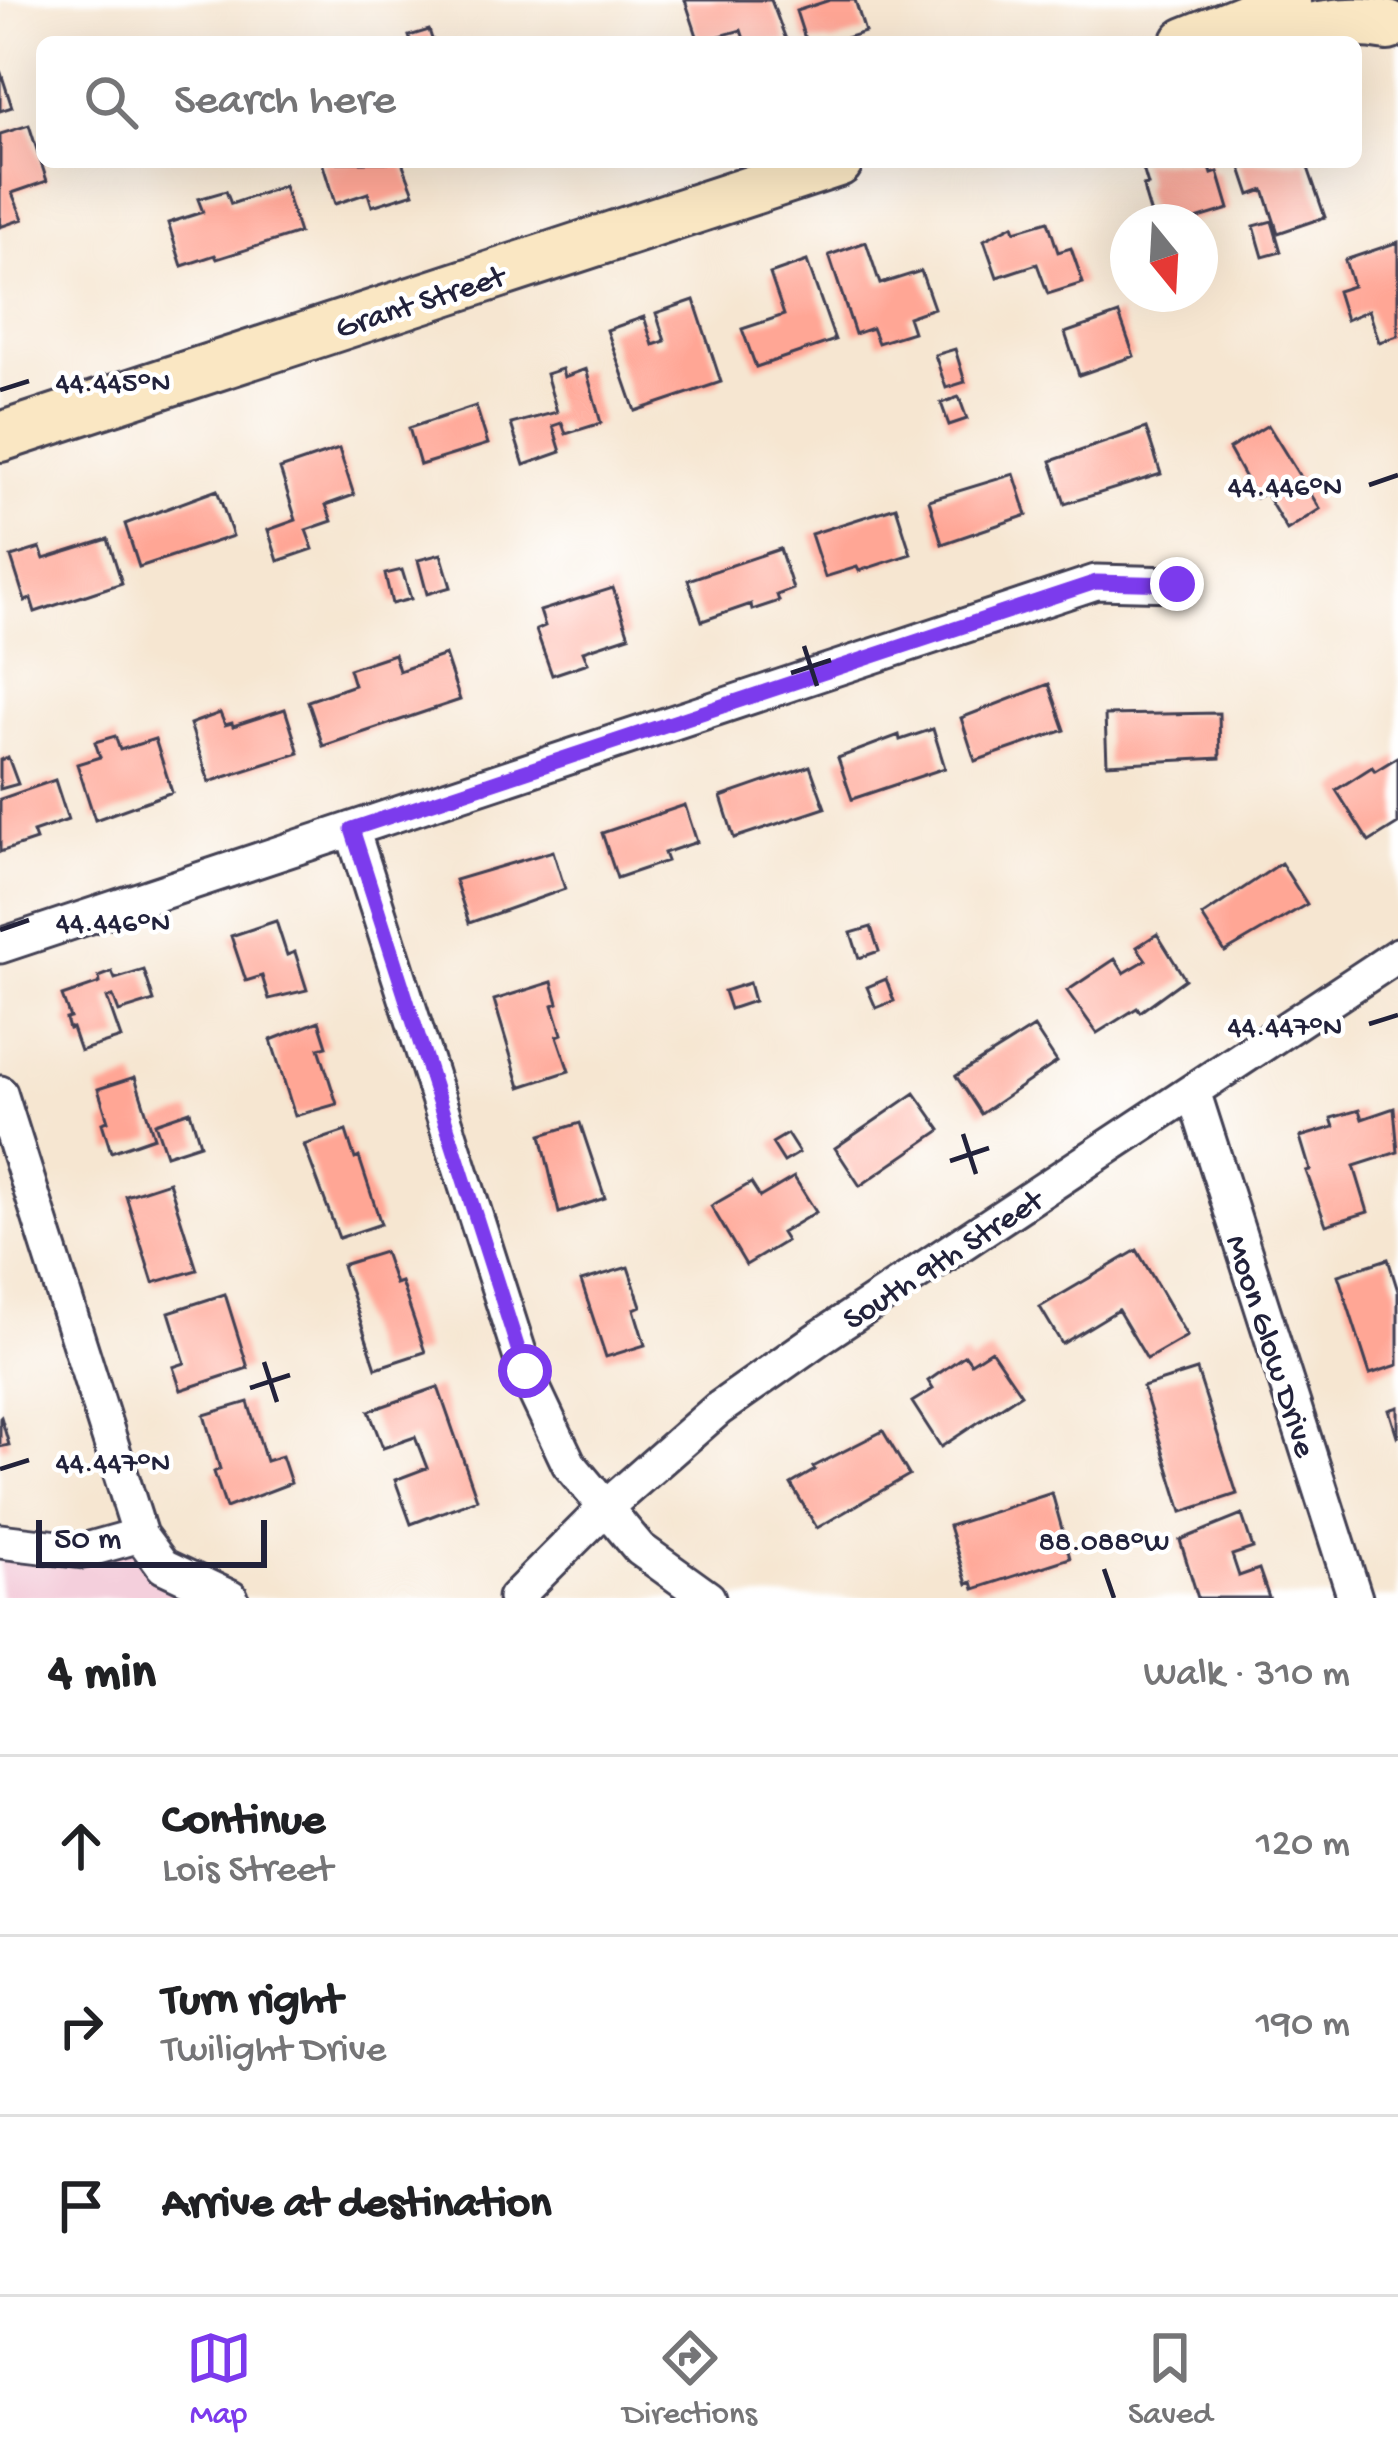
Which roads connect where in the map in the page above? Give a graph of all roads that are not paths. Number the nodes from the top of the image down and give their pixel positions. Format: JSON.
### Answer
{"nodes":[{"id":1,"x":1290,"y":0,"type":"edge"},
{"id":2,"x":1385,"y":19,"type":"edge"},
{"id":3,"x":1201,"y":36,"type":"edge"},
{"id":4,"x":1282,"y":36,"type":"edge"},
{"id":5,"x":820,"y":168,"type":"edge"},
{"id":6,"x":0,"y":437,"type":"edge"},
{"id":7,"x":1177,"y":584,"type":"dead end"},
{"id":8,"x":352,"y":829,"type":"junction"},
{"id":9,"x":0,"y":946,"type":"edge"},
{"id":10,"x":1398,"y":955,"type":"edge"},
{"id":11,"x":1193,"y":1091,"type":"junction"},
{"id":12,"x":0,"y":1094,"type":"edge"},
{"id":13,"x":604,"y":1508,"type":"junction"},
{"id":14,"x":140,"y":1535,"type":"junction"},
{"id":15,"x":0,"y":1540,"type":"edge"},
{"id":16,"x":231,"y":1598,"type":"edge"},
{"id":17,"x":515,"y":1598,"type":"edge"},
{"id":18,"x":707,"y":1598,"type":"edge"},
{"id":19,"x":1355,"y":1598,"type":"edge"}],
"edges":[{"from":1,"to":3,"type":"street"},
{"from":2,"to":4,"type":"street"},
{"from":5,"to":6,"type":"street","name":"Grant Street"},
{"from":7,"to":8,"type":"street"},
{"from":8,"to":9,"type":"street"},
{"from":8,"to":13,"type":"street"},
{"from":10,"to":11,"type":"street","name":"South 9th Street"},
{"from":11,"to":13,"type":"street","name":"South 9th Street"},
{"from":11,"to":19,"type":"street","name":"Moon Glow Drive"},
{"from":12,"to":14,"type":"street"},
{"from":13,"to":17,"type":"street","name":"South 9th Street"},
{"from":13,"to":18,"type":"street"},
{"from":14,"to":15,"type":"street"},
{"from":14,"to":16,"type":"street"}]}
